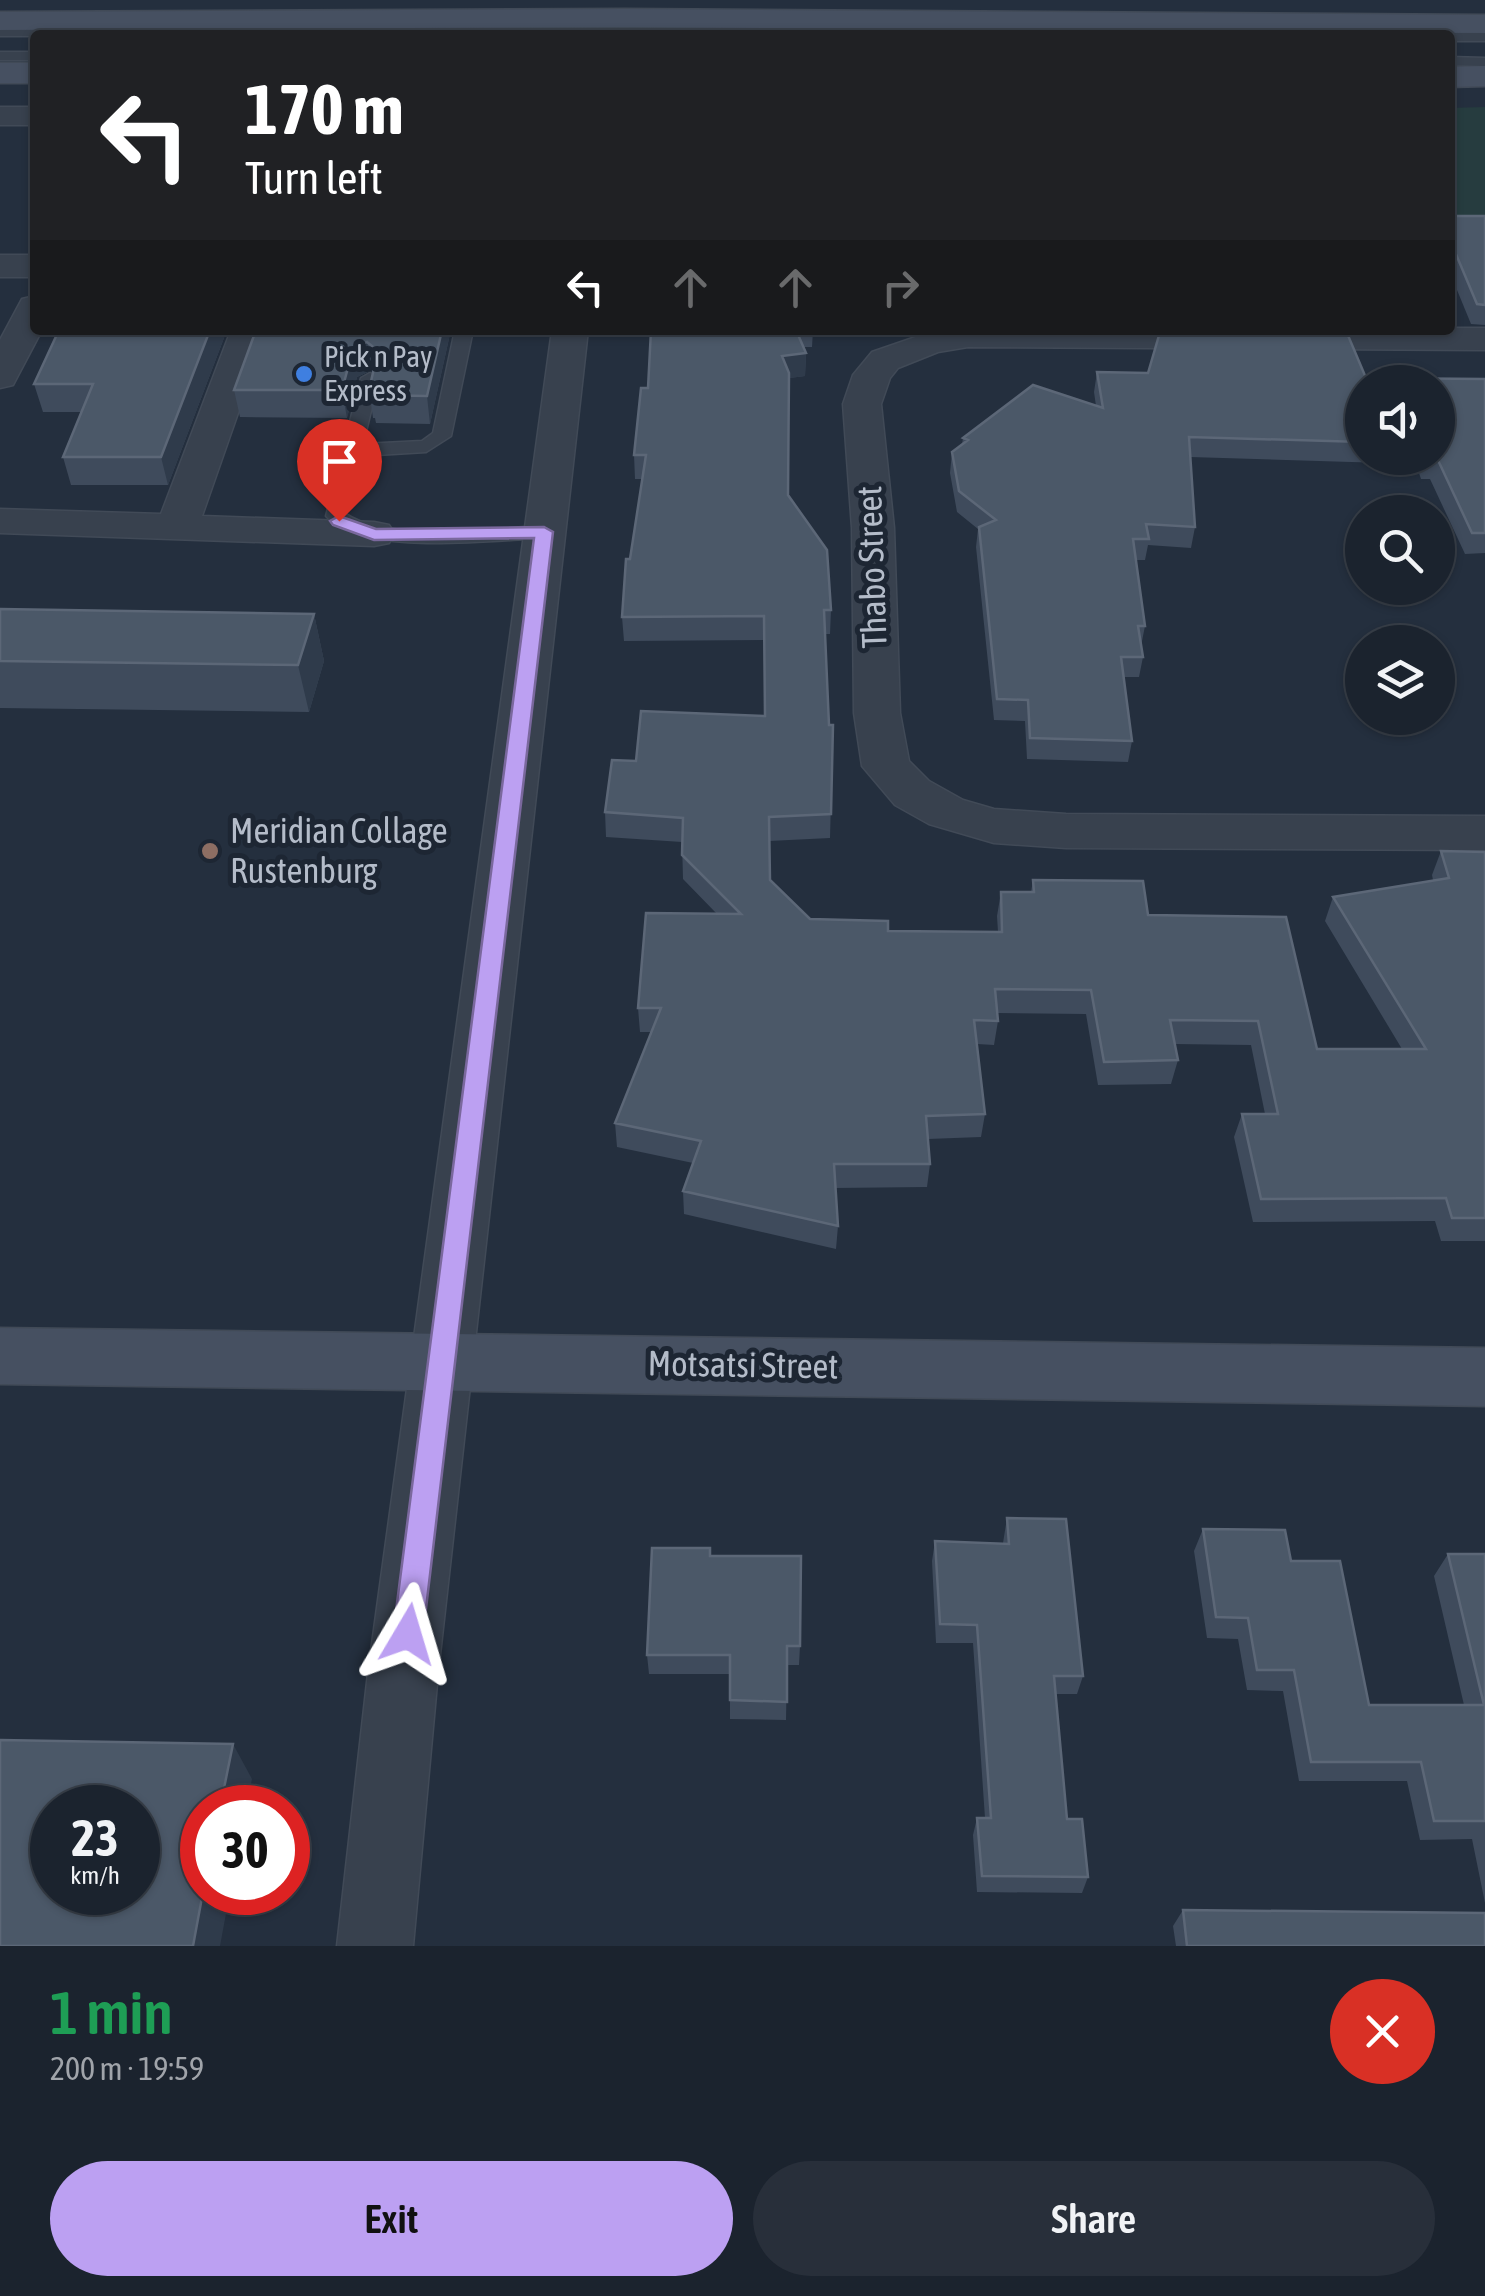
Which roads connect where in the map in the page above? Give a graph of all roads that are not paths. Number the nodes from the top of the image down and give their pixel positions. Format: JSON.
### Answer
{"nodes":[{"id":1,"x":584,"y":0,"type":"edge"},
{"id":2,"x":476,"y":20,"type":"junction"},
{"id":3,"x":0,"y":21,"type":"edge"},
{"id":4,"x":624,"y":22,"type":"edge"},
{"id":5,"x":1485,"y":24,"type":"edge"},
{"id":6,"x":125,"y":30,"type":"edge"},
{"id":7,"x":747,"y":30,"type":"edge"},
{"id":8,"x":0,"y":32,"type":"edge"},
{"id":9,"x":30,"y":32,"type":"edge"},
{"id":10,"x":1455,"y":38,"type":"edge"},
{"id":11,"x":1485,"y":38,"type":"edge"},
{"id":12,"x":0,"y":56,"type":"edge"},
{"id":13,"x":30,"y":56,"type":"edge"},
{"id":14,"x":1455,"y":62,"type":"edge"},
{"id":15,"x":1485,"y":62,"type":"edge"},
{"id":16,"x":0,"y":72,"type":"edge"},
{"id":17,"x":30,"y":73,"type":"edge"},
{"id":18,"x":1455,"y":76,"type":"edge"},
{"id":19,"x":1485,"y":76,"type":"edge"},
{"id":20,"x":0,"y":116,"type":"edge"},
{"id":21,"x":30,"y":116,"type":"edge"},
{"id":22,"x":0,"y":266,"type":"edge"},
{"id":23,"x":30,"y":266,"type":"edge"},
{"id":24,"x":30,"y":316,"type":"edge"},
{"id":25,"x":246,"y":335,"type":"edge"},
{"id":26,"x":463,"y":335,"type":"edge"},
{"id":27,"x":569,"y":335,"type":"edge"},
{"id":28,"x":1485,"y":338,"type":"edge"},
{"id":29,"x":0,"y":376,"type":"edge"},
{"id":30,"x":370,"y":378,"type":"edge"},
{"id":31,"x":350,"y":450,"type":"junction"},
{"id":32,"x":0,"y":521,"type":"edge"},
{"id":33,"x":176,"y":529,"type":"junction"},
{"id":34,"x":544,"y":532,"type":"junction"},
{"id":35,"x":374,"y":534,"type":"junction"},
{"id":36,"x":1485,"y":833,"type":"edge"},
{"id":37,"x":0,"y":1356,"type":"edge"},
{"id":38,"x":442,"y":1360,"type":"junction"},
{"id":39,"x":1485,"y":1377,"type":"edge"},
{"id":40,"x":375,"y":1946,"type":"edge"}],
"edges":[{"from":1,"to":2,"type":"main road"},
{"from":2,"to":3,"type":"main road"},
{"from":2,"to":4,"type":"main road"},
{"from":4,"to":5,"type":"main road"},
{"from":4,"to":6,"type":"lane"},
{"from":4,"to":7,"type":"lane"},
{"from":8,"to":9,"type":"lane"},
{"from":10,"to":11,"type":"lane"},
{"from":12,"to":13,"type":"lane"},
{"from":14,"to":15,"type":"lane"},
{"from":16,"to":17,"type":"main road"},
{"from":18,"to":19,"type":"main road"},
{"from":20,"to":21,"type":"street"},
{"from":22,"to":23,"type":"street"},
{"from":24,"to":29,"type":"street"},
{"from":25,"to":33,"type":"street"},
{"from":26,"to":31,"type":"lane"},
{"from":27,"to":34,"type":"street"},
{"from":28,"to":36,"type":"street","name":"Thabo Street"},
{"from":30,"to":31,"type":"lane"},
{"from":31,"to":35,"type":"lane"},
{"from":32,"to":33,"type":"street"},
{"from":33,"to":35,"type":"street"},
{"from":34,"to":35,"type":"lane"},
{"from":34,"to":38,"type":"street"},
{"from":37,"to":38,"type":"main road","name":"Motsatsi Street"},
{"from":38,"to":39,"type":"main road","name":"Motsatsi Street"},
{"from":38,"to":40,"type":"street"}]}
